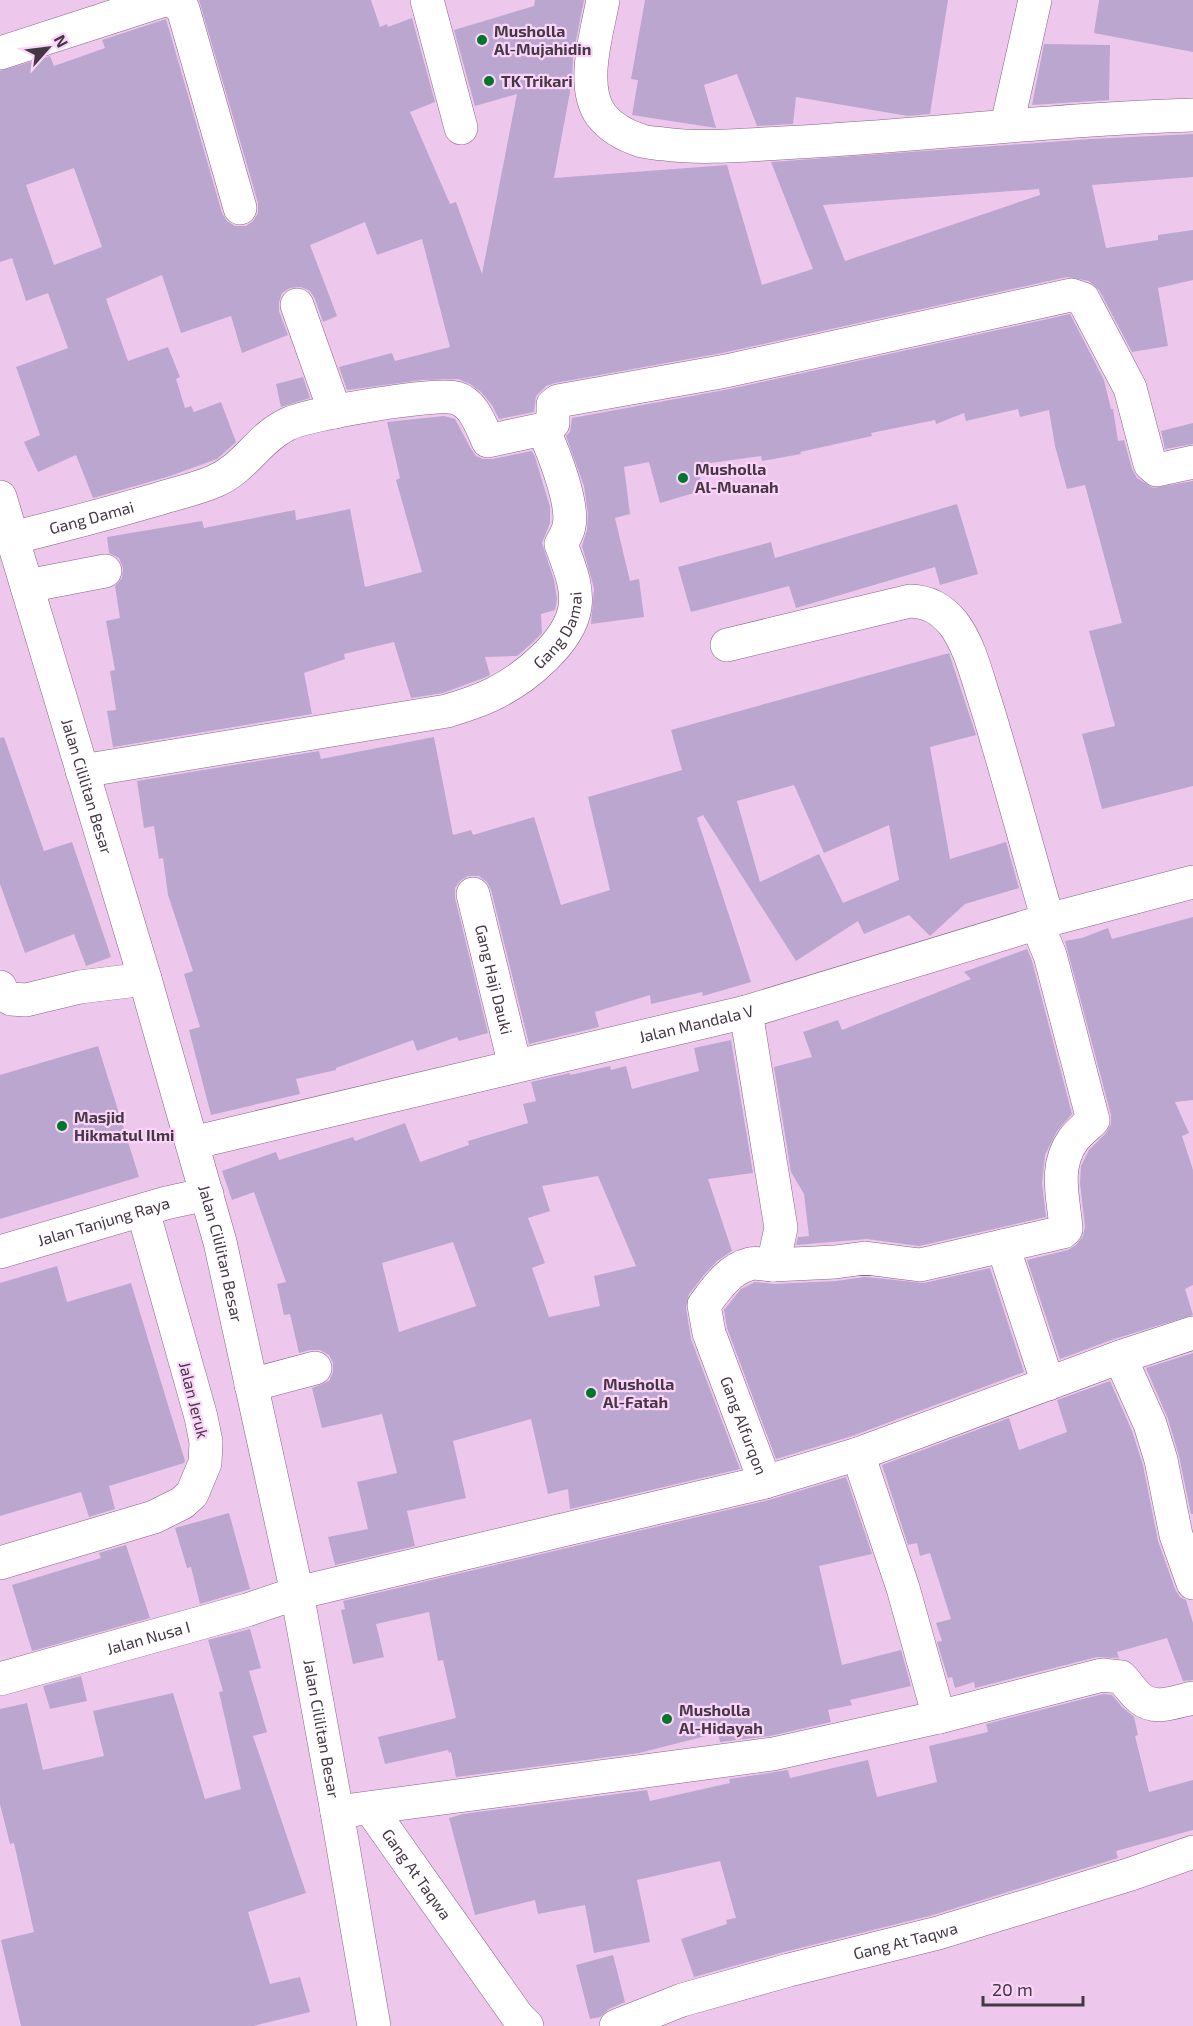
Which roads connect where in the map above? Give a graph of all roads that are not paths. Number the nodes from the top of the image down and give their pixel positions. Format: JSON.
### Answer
{"nodes":[{"id":1,"x":164,"y":0,"type":"edge"},
{"id":2,"x":172,"y":0,"type":"edge"},
{"id":3,"x":427,"y":0,"type":"edge"},
{"id":4,"x":603,"y":0,"type":"edge"},
{"id":5,"x":1035,"y":0,"type":"edge"},
{"id":6,"x":0,"y":53,"type":"edge"},
{"id":7,"x":1193,"y":115,"type":"edge"},
{"id":8,"x":1007,"y":125,"type":"junction"},
{"id":9,"x":461,"y":128,"type":"dead end"},
{"id":10,"x":240,"y":208,"type":"dead end"},
{"id":11,"x":297,"y":305,"type":"dead end"},
{"id":12,"x":335,"y":412,"type":"junction"},
{"id":13,"x":543,"y":429,"type":"junction"},
{"id":14,"x":1193,"y":462,"type":"edge"},
{"id":15,"x":0,"y":497,"type":"edge"},
{"id":16,"x":12,"y":538,"type":"junction"},
{"id":17,"x":105,"y":571,"type":"dead end"},
{"id":18,"x":27,"y":586,"type":"junction"},
{"id":19,"x":727,"y":645,"type":"dead end"},
{"id":20,"x":82,"y":771,"type":"junction"},
{"id":21,"x":1193,"y":882,"type":"edge"},
{"id":22,"x":473,"y":894,"type":"dead end"},
{"id":23,"x":1042,"y":922,"type":"junction"},
{"id":24,"x":145,"y":979,"type":"junction"},
{"id":25,"x":0,"y":987,"type":"edge"},
{"id":26,"x":746,"y":1012,"type":"junction"},
{"id":27,"x":514,"y":1066,"type":"junction"},
{"id":28,"x":192,"y":1143,"type":"junction"},
{"id":29,"x":207,"y":1194,"type":"junction"},
{"id":30,"x":143,"y":1211,"type":"junction"},
{"id":31,"x":1003,"y":1246,"type":"junction"},
{"id":32,"x":0,"y":1252,"type":"edge"},
{"id":33,"x":773,"y":1265,"type":"junction"},
{"id":34,"x":1193,"y":1333,"type":"edge"},
{"id":35,"x":1120,"y":1357,"type":"junction"},
{"id":36,"x":315,"y":1368,"type":"dead end"},
{"id":37,"x":1048,"y":1384,"type":"junction"},
{"id":38,"x":251,"y":1385,"type":"junction"},
{"id":39,"x":858,"y":1454,"type":"junction"},
{"id":40,"x":765,"y":1482,"type":"junction"},
{"id":41,"x":0,"y":1563,"type":"edge"},
{"id":42,"x":1193,"y":1583,"type":"edge"},
{"id":43,"x":297,"y":1593,"type":"junction"},
{"id":44,"x":0,"y":1679,"type":"edge"},
{"id":45,"x":1193,"y":1698,"type":"edge"},
{"id":46,"x":939,"y":1717,"type":"junction"},
{"id":47,"x":370,"y":1808,"type":"junction"},
{"id":48,"x":338,"y":1812,"type":"junction"},
{"id":49,"x":1193,"y":1852,"type":"edge"},
{"id":50,"x":374,"y":2026,"type":"edge"},
{"id":51,"x":527,"y":2026,"type":"edge"},
{"id":52,"x":616,"y":2026,"type":"edge"}],
"edges":[{"from":1,"to":6,"type":"street"},
{"from":2,"to":10,"type":"street"},
{"from":3,"to":9,"type":"street"},
{"from":4,"to":8,"type":"street"},
{"from":5,"to":8,"type":"street"},
{"from":7,"to":8,"type":"street"},
{"from":11,"to":12,"type":"street"},
{"from":12,"to":13,"type":"street","name":"Gang Damai"},
{"from":12,"to":16,"type":"street","name":"Gang Damai"},
{"from":13,"to":14,"type":"street"},
{"from":13,"to":20,"type":"street","name":"Gang Damai"},
{"from":15,"to":16,"type":"street","name":"Jalan Cililitan Besar"},
{"from":16,"to":18,"type":"street","name":"Jalan Cililitan Besar"},
{"from":17,"to":18,"type":"street"},
{"from":18,"to":20,"type":"street","name":"Jalan Cililitan Besar"},
{"from":19,"to":23,"type":"street"},
{"from":20,"to":24,"type":"street","name":"Jalan Cililitan Besar"},
{"from":21,"to":23,"type":"street","name":"Jalan Mandala V"},
{"from":22,"to":27,"type":"street","name":"Gang Haji Dauki"},
{"from":23,"to":26,"type":"street","name":"Jalan Mandala V"},
{"from":23,"to":31,"type":"street"},
{"from":24,"to":25,"type":"street"},
{"from":24,"to":28,"type":"street","name":"Jalan Cililitan Besar"},
{"from":26,"to":27,"type":"street","name":"Jalan Mandala V"},
{"from":26,"to":33,"type":"street"},
{"from":27,"to":28,"type":"street","name":"Jalan Mandala V"},
{"from":28,"to":29,"type":"street","name":"Jalan Cililitan Besar"},
{"from":29,"to":30,"type":"street","name":"Jalan Tanjung Raya"},
{"from":29,"to":38,"type":"street","name":"Jalan Cililitan Besar"},
{"from":30,"to":32,"type":"street","name":"Jalan Tanjung Raya"},
{"from":30,"to":41,"type":"street","name":"Jalan Jeruk"},
{"from":31,"to":33,"type":"street"},
{"from":31,"to":37,"type":"street"},
{"from":33,"to":40,"type":"street","name":"Gang Alfurqon"},
{"from":34,"to":35,"type":"street"},
{"from":35,"to":37,"type":"street"},
{"from":35,"to":42,"type":"street"},
{"from":36,"to":38,"type":"street"},
{"from":37,"to":39,"type":"street"},
{"from":38,"to":43,"type":"street","name":"Jalan Cililitan Besar"},
{"from":39,"to":40,"type":"street"},
{"from":39,"to":46,"type":"street"},
{"from":40,"to":43,"type":"street","name":"Gang Alfurqon"},
{"from":43,"to":44,"type":"street","name":"Jalan Nusa I"},
{"from":43,"to":48,"type":"street","name":"Jalan Cililitan Besar"},
{"from":45,"to":46,"type":"street"},
{"from":46,"to":47,"type":"street"},
{"from":47,"to":48,"type":"street"},
{"from":47,"to":51,"type":"street","name":"Gang At Taqwa"},
{"from":48,"to":50,"type":"street","name":"Jalan Cililitan Besar"},
{"from":49,"to":52,"type":"street","name":"Gang At Taqwa"}]}
